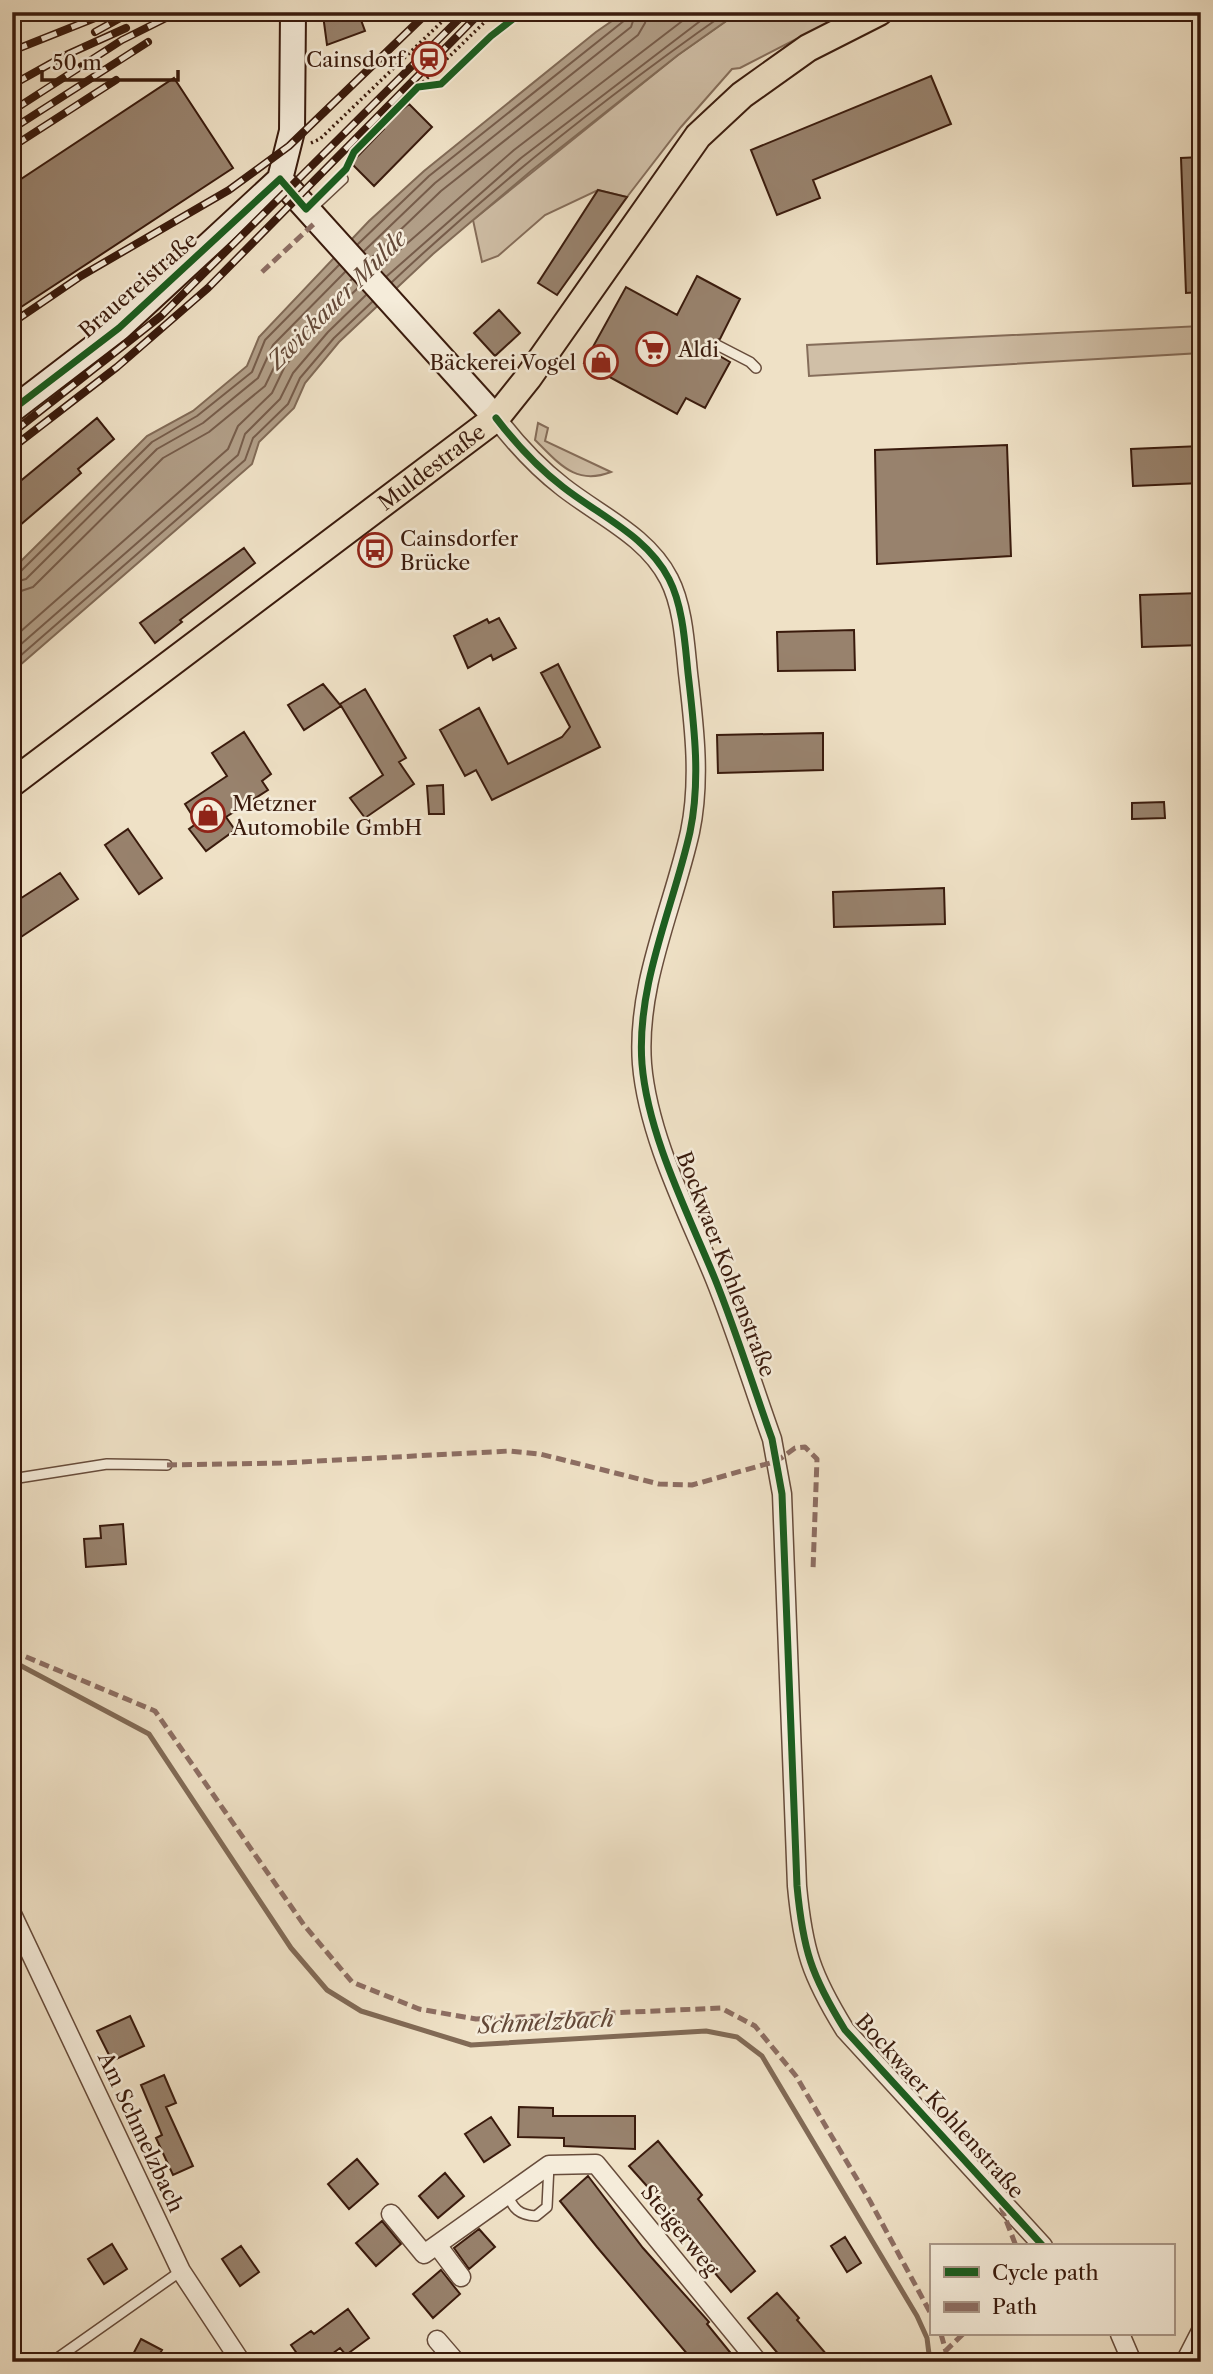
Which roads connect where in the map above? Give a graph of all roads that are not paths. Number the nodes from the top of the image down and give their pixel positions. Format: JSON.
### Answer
{"nodes":[{"id":1,"x":293,"y":12,"type":"edge"},
{"id":2,"x":879,"y":12,"type":"edge"},
{"id":3,"x":282,"y":169,"type":"junction"},
{"id":4,"x":343,"y":179,"type":"dead end"},
{"id":5,"x":309,"y":212,"type":"junction"},
{"id":6,"x":717,"y":345,"type":"dead end"},
{"id":7,"x":756,"y":369,"type":"dead end"},
{"id":8,"x":12,"y":410,"type":"edge"},
{"id":9,"x":496,"y":418,"type":"junction"},
{"id":10,"x":12,"y":782,"type":"edge"},
{"id":11,"x":167,"y":1465,"type":"dead end"},
{"id":12,"x":12,"y":1479,"type":"edge"},
{"id":13,"x":12,"y":1914,"type":"edge"},
{"id":14,"x":549,"y":2165,"type":"junction"},
{"id":15,"x":507,"y":2193,"type":"junction"},
{"id":16,"x":391,"y":2214,"type":"dead end"},
{"id":17,"x":1041,"y":2244,"type":"edge"},
{"id":18,"x":437,"y":2245,"type":"junction"},
{"id":19,"x":181,"y":2270,"type":"junction"},
{"id":20,"x":461,"y":2277,"type":"dead end"},
{"id":21,"x":1201,"y":2321,"type":"edge"},
{"id":22,"x":1121,"y":2336,"type":"edge"},
{"id":23,"x":437,"y":2340,"type":"dead end"},
{"id":24,"x":52,"y":2362,"type":"edge"},
{"id":25,"x":241,"y":2362,"type":"edge"},
{"id":26,"x":456,"y":2362,"type":"edge"},
{"id":27,"x":758,"y":2362,"type":"edge"},
{"id":28,"x":1132,"y":2362,"type":"edge"},
{"id":29,"x":1180,"y":2362,"type":"edge"}],
"edges":[{"from":1,"to":3,"type":"main road"},
{"from":2,"to":9,"type":"main road","name":"Muldestraße"},
{"from":3,"to":5,"type":"main road"},
{"from":3,"to":8,"type":"main road","name":"Brauereistraße"},
{"from":4,"to":5,"type":"lane"},
{"from":5,"to":9,"type":"main road"},
{"from":6,"to":7,"type":"lane"},
{"from":9,"to":10,"type":"main road","name":"Muldestraße"},
{"from":9,"to":17,"type":"street","name":"Bockwaer Kohlenstraße"},
{"from":11,"to":12,"type":"lane"},
{"from":13,"to":19,"type":"street","name":"Am Schmelzbach"},
{"from":14,"to":15,"type":"street"},
{"from":14,"to":15,"type":"lane"},
{"from":14,"to":27,"type":"street","name":"Steigerweg"},
{"from":15,"to":18,"type":"street"},
{"from":16,"to":18,"type":"street"},
{"from":18,"to":20,"type":"street"},
{"from":19,"to":24,"type":"lane"},
{"from":19,"to":25,"type":"street","name":"Am Schmelzbach"},
{"from":21,"to":29,"type":"lane"},
{"from":22,"to":28,"type":"street"},
{"from":23,"to":26,"type":"street"}]}
